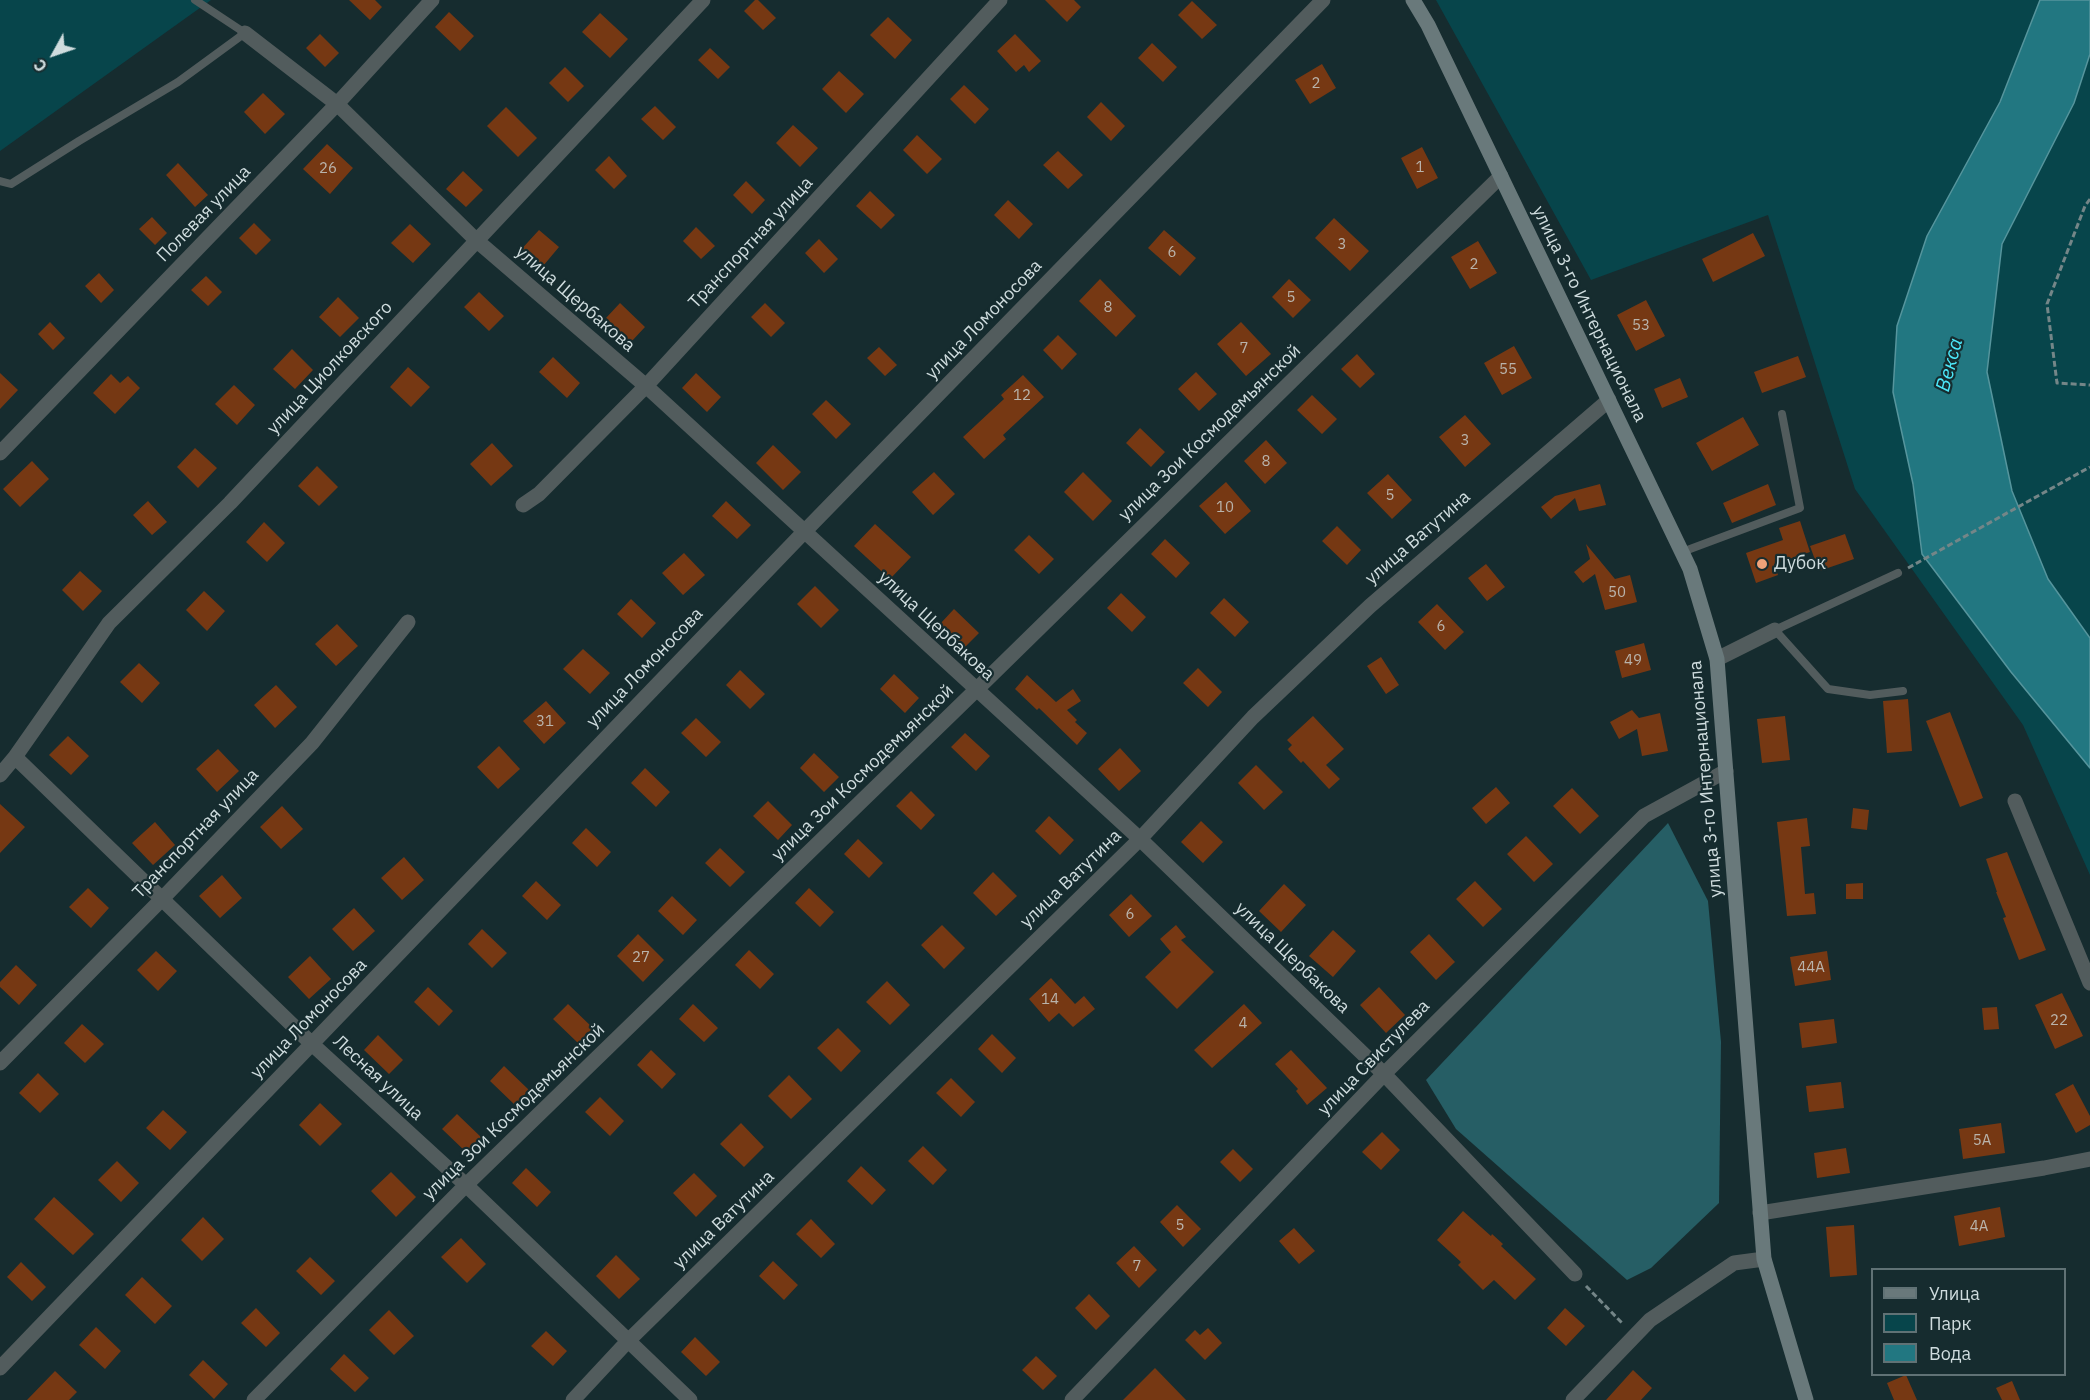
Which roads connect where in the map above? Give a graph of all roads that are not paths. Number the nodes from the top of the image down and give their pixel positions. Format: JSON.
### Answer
{"nodes":[{"id":1,"x":195,"y":0,"type":"edge"},
{"id":2,"x":432,"y":0,"type":"edge"},
{"id":3,"x":703,"y":0,"type":"edge"},
{"id":4,"x":1000,"y":0,"type":"edge"},
{"id":5,"x":1323,"y":0,"type":"edge"},
{"id":6,"x":1413,"y":0,"type":"edge"},
{"id":7,"x":245,"y":33,"type":"junction"},
{"id":8,"x":338,"y":104,"type":"junction"},
{"id":9,"x":1501,"y":176,"type":"junction"},
{"id":10,"x":0,"y":181,"type":"edge"},
{"id":11,"x":476,"y":240,"type":"junction"},
{"id":12,"x":646,"y":386,"type":"junction"},
{"id":13,"x":1609,"y":400,"type":"junction"},
{"id":14,"x":1782,"y":414,"type":"dead end"},
{"id":15,"x":0,"y":453,"type":"edge"},
{"id":16,"x":523,"y":505,"type":"dead end"},
{"id":17,"x":804,"y":531,"type":"junction"},
{"id":18,"x":1682,"y":552,"type":"junction"},
{"id":19,"x":1898,"y":573,"type":"road end"},
{"id":20,"x":408,"y":622,"type":"dead end"},
{"id":21,"x":1775,"y":630,"type":"junction"},
{"id":22,"x":1717,"y":659,"type":"junction"},
{"id":23,"x":976,"y":690,"type":"junction"},
{"id":24,"x":1903,"y":691,"type":"dead end"},
{"id":25,"x":15,"y":757,"type":"junction"},
{"id":26,"x":1726,"y":771,"type":"junction"},
{"id":27,"x":0,"y":774,"type":"edge"},
{"id":28,"x":2015,"y":801,"type":"dead end"},
{"id":29,"x":1140,"y":839,"type":"junction"},
{"id":30,"x":161,"y":900,"type":"junction"},
{"id":31,"x":2090,"y":983,"type":"edge"},
{"id":32,"x":312,"y":1044,"type":"junction"},
{"id":33,"x":0,"y":1062,"type":"edge"},
{"id":34,"x":1384,"y":1074,"type":"junction"},
{"id":35,"x":2090,"y":1159,"type":"edge"},
{"id":36,"x":466,"y":1185,"type":"junction"},
{"id":37,"x":1760,"y":1213,"type":"junction"},
{"id":38,"x":1764,"y":1259,"type":"junction"},
{"id":39,"x":1575,"y":1275,"type":"road end"},
{"id":40,"x":627,"y":1342,"type":"junction"},
{"id":41,"x":0,"y":1368,"type":"edge"},
{"id":42,"x":254,"y":1400,"type":"edge"},
{"id":43,"x":573,"y":1400,"type":"edge"},
{"id":44,"x":690,"y":1400,"type":"edge"},
{"id":45,"x":1072,"y":1400,"type":"edge"},
{"id":46,"x":1573,"y":1400,"type":"edge"},
{"id":47,"x":1806,"y":1400,"type":"edge"}],
"edges":[{"from":1,"to":7,"type":"lane"},
{"from":2,"to":8,"type":"street","name":"Полевая улица"},
{"from":3,"to":11,"type":"street","name":"улица Циолковского"},
{"from":4,"to":12,"type":"street","name":"Транспортная улица"},
{"from":5,"to":17,"type":"street","name":"улица Ломоносова"},
{"from":6,"to":9,"type":"main road","name":"улица 3-го Интернационала"},
{"from":7,"to":8,"type":"street","name":"улица Щербакова"},
{"from":7,"to":10,"type":"lane"},
{"from":8,"to":11,"type":"street","name":"улица Щербакова"},
{"from":8,"to":15,"type":"street","name":"Полевая улица"},
{"from":9,"to":13,"type":"main road","name":"улица 3-го Интернационала"},
{"from":9,"to":23,"type":"street","name":"улица Зои Космодемьянской"},
{"from":11,"to":12,"type":"street","name":"улица Щербакова"},
{"from":11,"to":25,"type":"street","name":"улица Циолковского"},
{"from":12,"to":16,"type":"street","name":"Транспортная улица"},
{"from":12,"to":17,"type":"street","name":"улица Щербакова"},
{"from":13,"to":18,"type":"main road","name":"улица 3-го Интернационала"},
{"from":13,"to":29,"type":"street","name":"улица Ватутина"},
{"from":14,"to":18,"type":"lane"},
{"from":17,"to":23,"type":"street","name":"улица Щербакова"},
{"from":17,"to":32,"type":"street","name":"улица Ломоносова"},
{"from":18,"to":22,"type":"main road","name":"улица 3-го Интернационала"},
{"from":19,"to":21,"type":"lane"},
{"from":20,"to":30,"type":"street","name":"Транспортная улица"},
{"from":21,"to":22,"type":"street"},
{"from":21,"to":24,"type":"lane"},
{"from":22,"to":26,"type":"main road","name":"улица 3-го Интернационала"},
{"from":23,"to":29,"type":"street","name":"улица Щербакова"},
{"from":23,"to":36,"type":"street","name":"улица Зои Космодемьянской"},
{"from":25,"to":27,"type":"street","name":"улица Циолковского"},
{"from":25,"to":30,"type":"street","name":"Лесная улица"},
{"from":26,"to":34,"type":"street","name":"улица Свистулева"},
{"from":26,"to":37,"type":"main road","name":"улица 3-го Интернационала"},
{"from":28,"to":31,"type":"street"},
{"from":29,"to":34,"type":"street","name":"улица Щербакова"},
{"from":29,"to":40,"type":"street","name":"улица Ватутина"},
{"from":30,"to":32,"type":"street","name":"Лесная улица"},
{"from":30,"to":33,"type":"street","name":"Транспортная улица"},
{"from":32,"to":36,"type":"street","name":"Лесная улица"},
{"from":32,"to":41,"type":"street","name":"улица Ломоносова"},
{"from":34,"to":39,"type":"street","name":"улица Щербакова"},
{"from":34,"to":45,"type":"street","name":"улица Свистулева"},
{"from":35,"to":37,"type":"street"},
{"from":36,"to":40,"type":"street","name":"Лесная улица"},
{"from":36,"to":42,"type":"street","name":"улица Зои Космодемьянской"},
{"from":37,"to":38,"type":"main road","name":"улица 3-го Интернационала"},
{"from":38,"to":46,"type":"street"},
{"from":38,"to":47,"type":"main road","name":"улица 3-го Интернационала"},
{"from":40,"to":43,"type":"street","name":"улица Ватутина"},
{"from":40,"to":44,"type":"street","name":"Лесная улица"}]}
